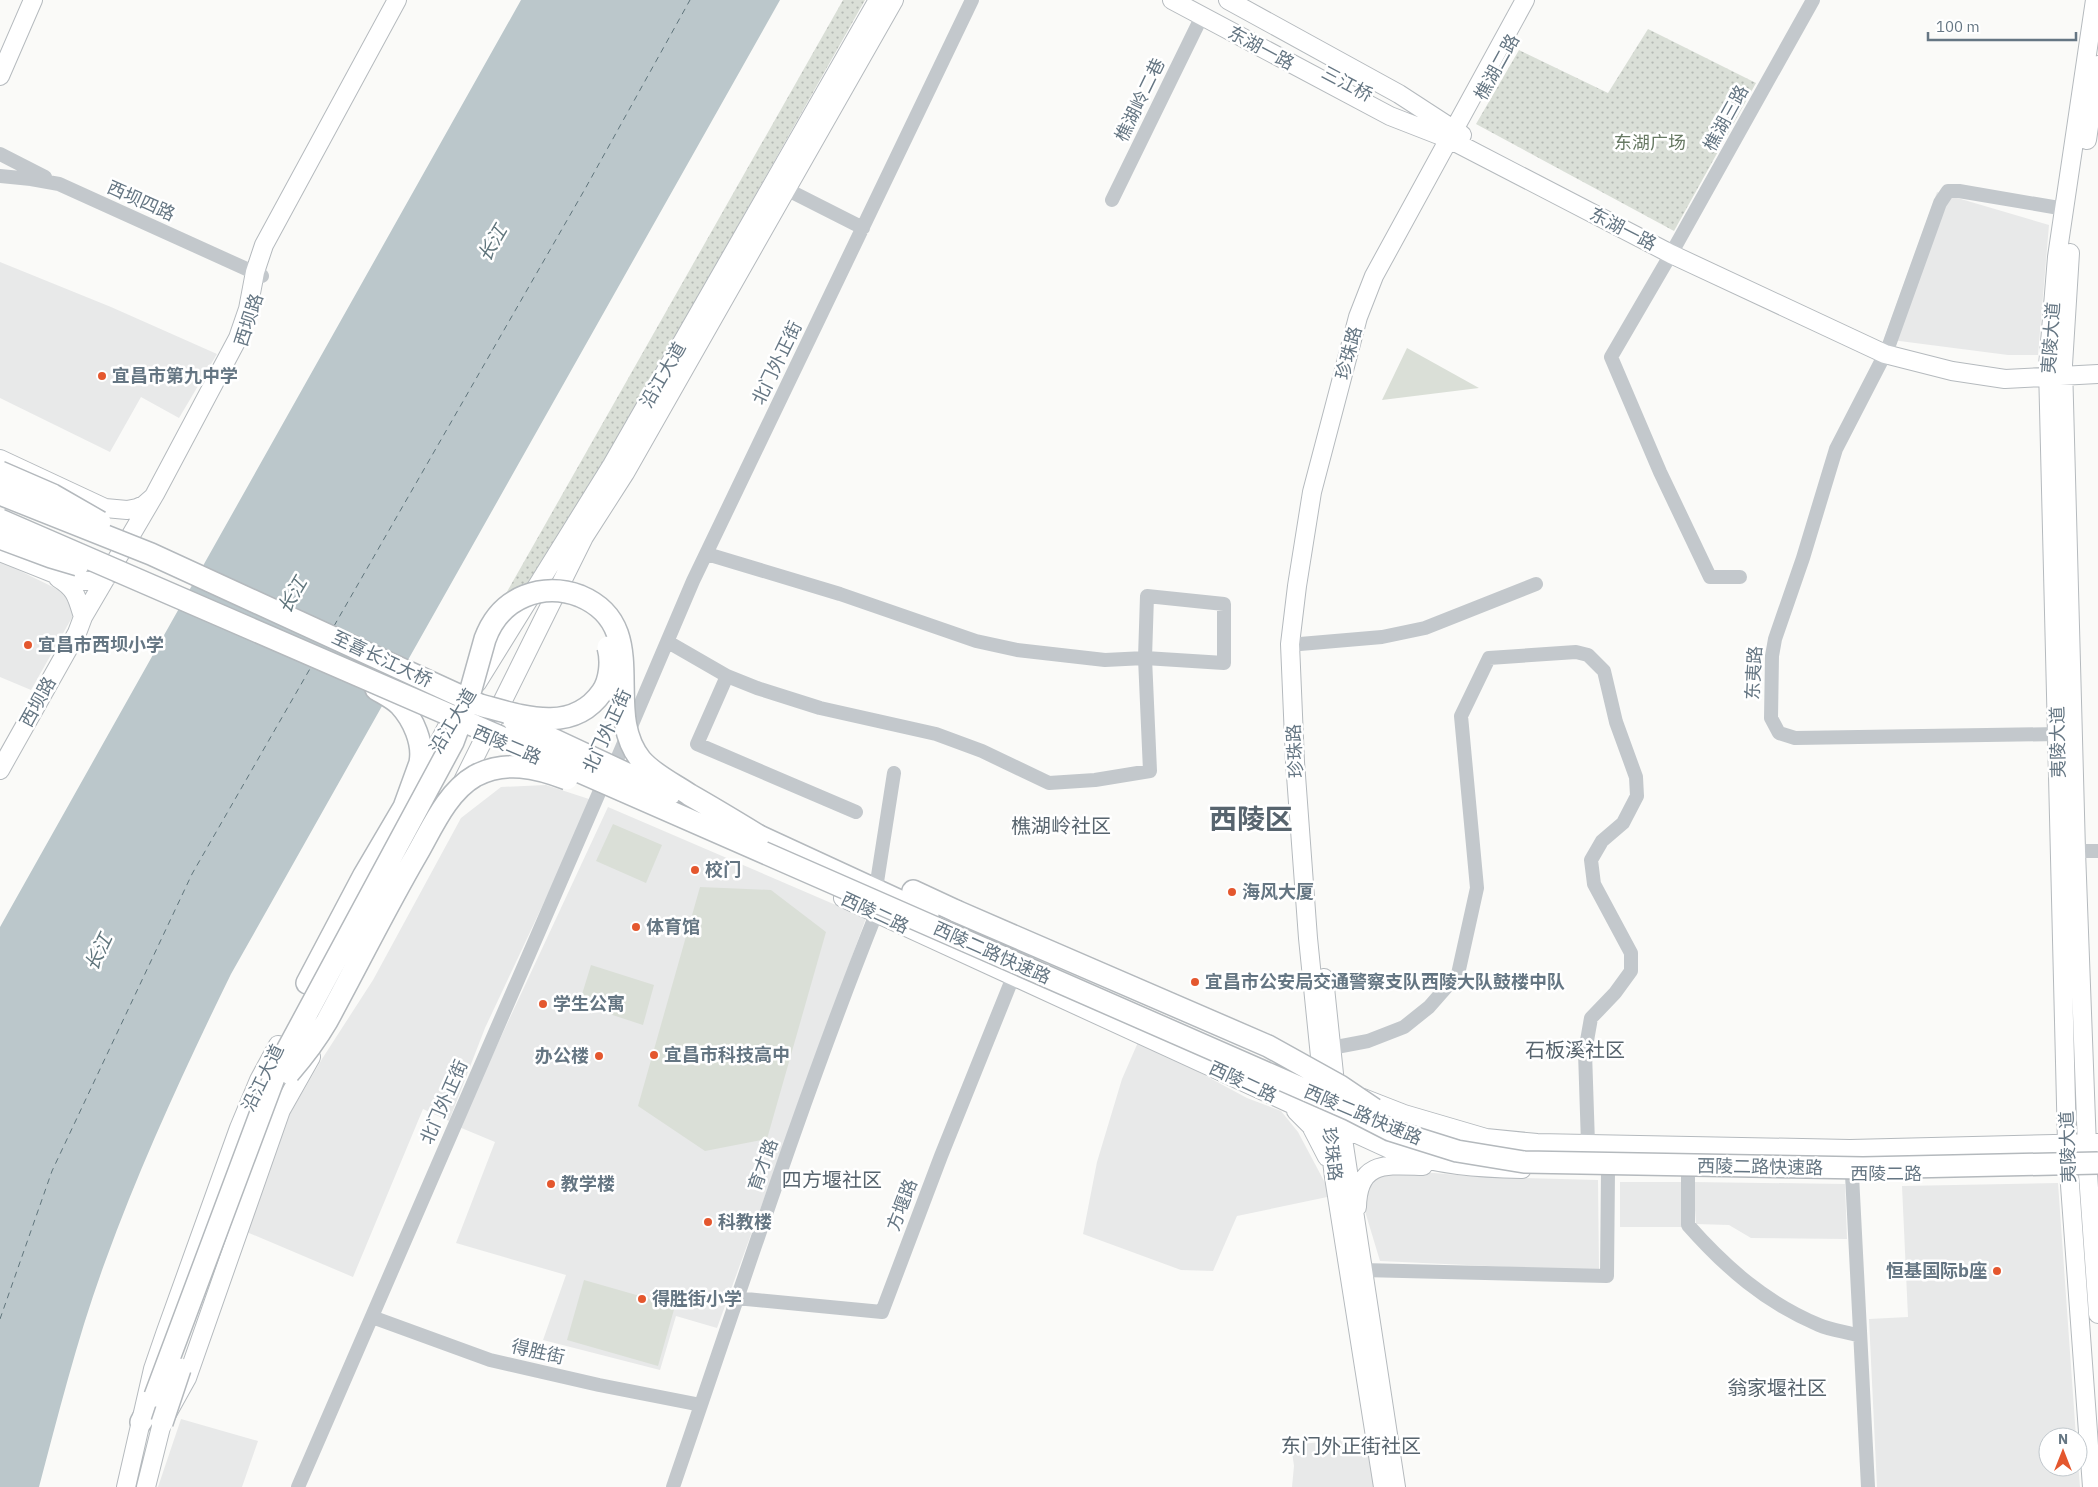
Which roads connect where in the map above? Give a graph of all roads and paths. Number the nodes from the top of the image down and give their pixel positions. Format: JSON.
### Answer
{"nodes":[{"id":1,"x":24,"y":0,"type":"edge"},
{"id":2,"x":33,"y":0,"type":"edge"},
{"id":3,"x":397,"y":0,"type":"edge"},
{"id":4,"x":408,"y":0,"type":"edge"},
{"id":5,"x":878,"y":0,"type":"edge"},
{"id":6,"x":894,"y":0,"type":"edge"},
{"id":7,"x":972,"y":0,"type":"edge"},
{"id":8,"x":1172,"y":0,"type":"edge"},
{"id":9,"x":1192,"y":0,"type":"edge"},
{"id":10,"x":1214,"y":0,"type":"edge"},
{"id":11,"x":1228,"y":0,"type":"edge"},
{"id":12,"x":1525,"y":0,"type":"edge"},
{"id":13,"x":1534,"y":0,"type":"edge"},
{"id":14,"x":1813,"y":0,"type":"edge"},
{"id":15,"x":2095,"y":0,"type":"edge"},
{"id":16,"x":1202,"y":16,"type":"junction"},
{"id":17,"x":0,"y":57,"type":"edge"},
{"id":18,"x":2098,"y":65,"type":"edge"},
{"id":19,"x":0,"y":76,"type":"edge"},
{"id":20,"x":1454,"y":136,"type":"junction"},
{"id":21,"x":0,"y":154,"type":"edge"},
{"id":22,"x":0,"y":176,"type":"edge"},
{"id":23,"x":59,"y":184,"type":"junction"},
{"id":24,"x":786,"y":189,"type":"junction"},
{"id":25,"x":1112,"y":200,"type":"dead end"},
{"id":26,"x":2065,"y":209,"type":"junction"},
{"id":27,"x":863,"y":228,"type":"junction"},
{"id":28,"x":1674,"y":250,"type":"junction"},
{"id":29,"x":258,"y":274,"type":"junction"},
{"id":30,"x":1887,"y":350,"type":"junction"},
{"id":31,"x":2098,"y":364,"type":"edge"},
{"id":32,"x":2056,"y":371,"type":"junction"},
{"id":33,"x":2098,"y":374,"type":"edge"},
{"id":34,"x":0,"y":459,"type":"edge"},
{"id":35,"x":0,"y":472,"type":"edge"},
{"id":36,"x":0,"y":483,"type":"edge"},
{"id":37,"x":0,"y":494,"type":"edge"},
{"id":38,"x":156,"y":494,"type":"junction"},
{"id":39,"x":105,"y":508,"type":"junction"},
{"id":40,"x":0,"y":520,"type":"edge"},
{"id":41,"x":0,"y":525,"type":"edge"},
{"id":42,"x":140,"y":537,"type":"junction"},
{"id":43,"x":0,"y":538,"type":"edge"},
{"id":44,"x":0,"y":552,"type":"edge"},
{"id":45,"x":706,"y":554,"type":"junction"},
{"id":46,"x":113,"y":570,"type":"junction"},
{"id":47,"x":53,"y":575,"type":"junction"},
{"id":48,"x":1740,"y":577,"type":"dead end"},
{"id":49,"x":140,"y":580,"type":"junction"},
{"id":50,"x":1536,"y":584,"type":"dead end"},
{"id":51,"x":80,"y":625,"type":"junction"},
{"id":52,"x":668,"y":642,"type":"junction"},
{"id":53,"x":1300,"y":644,"type":"junction"},
{"id":54,"x":1145,"y":658,"type":"junction"},
{"id":55,"x":353,"y":674,"type":"junction"},
{"id":56,"x":727,"y":676,"type":"junction"},
{"id":57,"x":482,"y":704,"type":"junction"},
{"id":58,"x":450,"y":722,"type":"junction"},
{"id":59,"x":2058,"y":734,"type":"junction"},
{"id":60,"x":486,"y":736,"type":"junction"},
{"id":61,"x":615,"y":764,"type":"junction"},
{"id":62,"x":0,"y":770,"type":"edge"},
{"id":63,"x":894,"y":773,"type":"dead end"},
{"id":64,"x":602,"y":786,"type":"junction"},
{"id":65,"x":856,"y":812,"type":"dead end"},
{"id":66,"x":711,"y":829,"type":"junction"},
{"id":67,"x":758,"y":836,"type":"junction"},
{"id":68,"x":2076,"y":851,"type":"junction"},
{"id":69,"x":2098,"y":851,"type":"edge"},
{"id":70,"x":850,"y":869,"type":"joint"},
{"id":71,"x":877,"y":880,"type":"junction"},
{"id":72,"x":876,"y":914,"type":"junction"},
{"id":73,"x":1013,"y":977,"type":"junction"},
{"id":74,"x":1332,"y":1048,"type":"junction"},
{"id":75,"x":284,"y":1070,"type":"junction"},
{"id":76,"x":1329,"y":1084,"type":"junction"},
{"id":77,"x":1286,"y":1102,"type":"junction"},
{"id":78,"x":1374,"y":1109,"type":"junction"},
{"id":79,"x":1334,"y":1124,"type":"junction"},
{"id":80,"x":1588,"y":1144,"type":"junction"},
{"id":81,"x":2067,"y":1144,"type":"junction"},
{"id":82,"x":2094,"y":1146,"type":"edge"},
{"id":83,"x":1471,"y":1168,"type":"junction"},
{"id":84,"x":2095,"y":1170,"type":"edge"},
{"id":85,"x":1608,"y":1171,"type":"junction"},
{"id":86,"x":1688,"y":1172,"type":"junction"},
{"id":87,"x":2068,"y":1174,"type":"junction"},
{"id":88,"x":1852,"y":1175,"type":"junction"},
{"id":89,"x":1334,"y":1177,"type":"junction"},
{"id":90,"x":1358,"y":1245,"type":"junction"},
{"id":91,"x":1362,"y":1270,"type":"junction"},
{"id":92,"x":736,"y":1298,"type":"junction"},
{"id":93,"x":2098,"y":1314,"type":"edge"},
{"id":94,"x":372,"y":1317,"type":"junction"},
{"id":95,"x":1860,"y":1336,"type":"junction"},
{"id":96,"x":701,"y":1405,"type":"junction"},
{"id":97,"x":141,"y":1422,"type":"junction"},
{"id":98,"x":162,"y":1423,"type":"junction"},
{"id":99,"x":126,"y":1487,"type":"edge"},
{"id":100,"x":146,"y":1487,"type":"edge"},
{"id":101,"x":298,"y":1487,"type":"edge"},
{"id":102,"x":673,"y":1487,"type":"edge"},
{"id":103,"x":1383,"y":1487,"type":"edge"},
{"id":104,"x":1396,"y":1487,"type":"edge"},
{"id":105,"x":1868,"y":1487,"type":"edge"},
{"id":106,"x":2092,"y":1487,"type":"edge"}],
"edges":[{"from":1,"to":17,"type":"main road"},
{"from":2,"to":19,"type":"main road"},
{"from":3,"to":29,"type":"main road","name":"西坝路"},
{"from":4,"to":29,"type":"main road","name":"西坝路"},
{"from":5,"to":57,"type":"main road","name":"沿江大道"},
{"from":6,"to":24,"type":"main road","name":"沿江大道"},
{"from":7,"to":27,"type":"street","name":"北门外正街"},
{"from":8,"to":16,"type":"main road","name":"东湖一路"},
{"from":9,"to":20,"type":"main road","name":"三江桥"},
{"from":10,"to":20,"type":"main road","name":"三江桥"},
{"from":11,"to":20,"type":"main road"},
{"from":12,"to":20,"type":"main road","name":"樵湖二路"},
{"from":13,"to":20,"type":"main road","name":"樵湖二路"},
{"from":14,"to":28,"type":"street","name":"樵湖三路"},
{"from":15,"to":26,"type":"main road","name":"夷陵大道"},
{"from":16,"to":20,"type":"main road","name":"东湖一路"},
{"from":16,"to":25,"type":"street","name":"樵湖岭二巷"},
{"from":18,"to":32,"type":"main road","name":"夷陵大道"},
{"from":20,"to":28,"type":"main road"},
{"from":20,"to":53,"type":"main road","name":"珍珠路"},
{"from":20,"to":76,"type":"main road","name":"珍珠路"},
{"from":21,"to":23,"type":"street"},
{"from":22,"to":23,"type":"street","name":"西坝四路"},
{"from":23,"to":29,"type":"street","name":"西坝四路"},
{"from":24,"to":27,"type":"street"},
{"from":24,"to":57,"type":"main road","name":"沿江大道"},
{"from":26,"to":30,"type":"street","name":"东夷路"},
{"from":26,"to":32,"type":"main road","name":"夷陵大道"},
{"from":27,"to":45,"type":"street","name":"北门外正街"},
{"from":28,"to":30,"type":"main road"},
{"from":28,"to":48,"type":"street","name":"樵湖三路"},
{"from":29,"to":38,"type":"main road","name":"西坝路"},
{"from":29,"to":42,"type":"main road","name":"西坝路"},
{"from":30,"to":32,"type":"main road"},
{"from":30,"to":59,"type":"street","name":"东夷路"},
{"from":31,"to":32,"type":"main road"},
{"from":32,"to":33,"type":"main road"},
{"from":32,"to":59,"type":"main road","name":"夷陵大道"},
{"from":32,"to":68,"type":"main road","name":"夷陵大道"},
{"from":34,"to":39,"type":"main road"},
{"from":35,"to":42,"type":"highway","bridge":true},
{"from":36,"to":42,"type":"main road"},
{"from":37,"to":42,"type":"highway","name":"至喜长江大桥","bridge":true},
{"from":38,"to":39,"type":"main road"},
{"from":38,"to":42,"type":"main road","name":"西坝路"},
{"from":39,"to":42,"type":"main road"},
{"from":40,"to":49,"type":"highway","name":"至喜长江大桥","bridge":true},
{"from":41,"to":46,"type":"main road"},
{"from":42,"to":46,"type":"main road","name":"西坝路"},
{"from":42,"to":57,"type":"highway","name":"至喜长江大桥","bridge":true},
{"from":43,"to":49,"type":"highway","bridge":true},
{"from":44,"to":47,"type":"main road"},
{"from":45,"to":52,"type":"street","name":"北门外正街"},
{"from":45,"to":54,"type":"street"},
{"from":46,"to":47,"type":"main road"},
{"from":46,"to":51,"type":"main road","name":"西坝路"},
{"from":47,"to":51,"type":"main road"},
{"from":49,"to":55,"type":"highway","name":"至喜长江大桥","bridge":true},
{"from":50,"to":53,"type":"street"},
{"from":51,"to":62,"type":"main road","name":"西坝路"},
{"from":52,"to":56,"type":"street"},
{"from":52,"to":61,"type":"street","name":"北门外正街"},
{"from":53,"to":74,"type":"main road","name":"珍珠路"},
{"from":54,"to":54,"type":"street"},
{"from":54,"to":56,"type":"street"},
{"from":55,"to":66,"type":"highway","name":"至喜长江大桥","bridge":true},
{"from":55,"to":75,"type":"highway","bridge":true},
{"from":56,"to":65,"type":"street"},
{"from":57,"to":58,"type":"main road","name":"沿江大道"},
{"from":57,"to":60,"type":"main road","name":"沿江大道"},
{"from":57,"to":61,"type":"main road","name":"西陵二路"},
{"from":57,"to":67,"type":"highway","name":"至喜长江大桥","bridge":true},
{"from":57,"to":75,"type":"highway","bridge":true},
{"from":58,"to":60,"type":"main road","name":"西陵二路"},
{"from":58,"to":97,"type":"main road","name":"沿江大道"},
{"from":59,"to":81,"type":"main road","name":"夷陵大道"},
{"from":60,"to":64,"type":"main road","name":"西陵二路"},
{"from":60,"to":98,"type":"main road","name":"沿江大道"},
{"from":61,"to":64,"type":"street","name":"北门外正街"},
{"from":61,"to":70,"type":"main road","name":"西陵二路"},
{"from":63,"to":71,"type":"street"},
{"from":64,"to":72,"type":"main road","name":"西陵二路"},
{"from":64,"to":94,"type":"street","name":"北门外正街"},
{"from":66,"to":75,"type":"highway","bridge":true},
{"from":66,"to":84,"type":"highway","name":"西陵二路快速路","bridge":true},
{"from":67,"to":75,"type":"highway","bridge":true},
{"from":67,"to":78,"type":"highway","name":"西陵二路快速路","bridge":true},
{"from":68,"to":69,"type":"street"},
{"from":68,"to":82,"type":"main road","name":"夷陵大道"},
{"from":70,"to":71,"type":"highway"},
{"from":71,"to":76,"type":"main road","name":"西陵二路"},
{"from":71,"to":78,"type":"highway","bridge":true},
{"from":72,"to":73,"type":"main road","name":"西陵二路"},
{"from":72,"to":92,"type":"street","name":"育才路"},
{"from":73,"to":77,"type":"main road","name":"西陵二路"},
{"from":73,"to":92,"type":"street","name":"方堰路"},
{"from":74,"to":76,"type":"main road","name":"珍珠路"},
{"from":74,"to":80,"type":"street"},
{"from":75,"to":97,"type":"highway","bridge":true},
{"from":75,"to":98,"type":"highway","bridge":true},
{"from":76,"to":79,"type":"main road","name":"珍珠路"},
{"from":76,"to":80,"type":"main road","name":"西陵二路"},
{"from":77,"to":79,"type":"main road","name":"西陵二路"},
{"from":77,"to":89,"type":"main road"},
{"from":78,"to":82,"type":"highway","name":"西陵二路快速路"},
{"from":79,"to":83,"type":"main road","name":"西陵二路"},
{"from":79,"to":89,"type":"main road","name":"珍珠路"},
{"from":79,"to":90,"type":"main road","name":"珍珠路"},
{"from":80,"to":81,"type":"main road","name":"西陵二路"},
{"from":81,"to":82,"type":"main road","name":"西陵二路"},
{"from":81,"to":87,"type":"main road","name":"夷陵大道"},
{"from":82,"to":84,"type":"main road","name":"夷陵大道"},
{"from":83,"to":85,"type":"main road","name":"西陵二路"},
{"from":83,"to":90,"type":"main road"},
{"from":84,"to":87,"type":"main road","name":"西陵二路"},
{"from":84,"to":93,"type":"main road","name":"夷陵大道"},
{"from":85,"to":86,"type":"main road","name":"西陵二路"},
{"from":85,"to":91,"type":"street"},
{"from":86,"to":88,"type":"main road","name":"西陵二路"},
{"from":86,"to":95,"type":"street"},
{"from":87,"to":88,"type":"main road","name":"西陵二路"},
{"from":87,"to":106,"type":"main road","name":"夷陵大道"},
{"from":88,"to":95,"type":"street"},
{"from":89,"to":103,"type":"main road","name":"珍珠路"},
{"from":90,"to":91,"type":"main road","name":"珍珠路"},
{"from":91,"to":104,"type":"main road","name":"珍珠路"},
{"from":92,"to":96,"type":"street","name":"育才路"},
{"from":94,"to":96,"type":"street","name":"得胜街"},
{"from":94,"to":101,"type":"street","name":"北门外正街"},
{"from":95,"to":105,"type":"street"},
{"from":96,"to":102,"type":"street","name":"育才路"},
{"from":97,"to":99,"type":"main road","name":"沿江大道"},
{"from":98,"to":100,"type":"main road","name":"沿江大道"}]}
